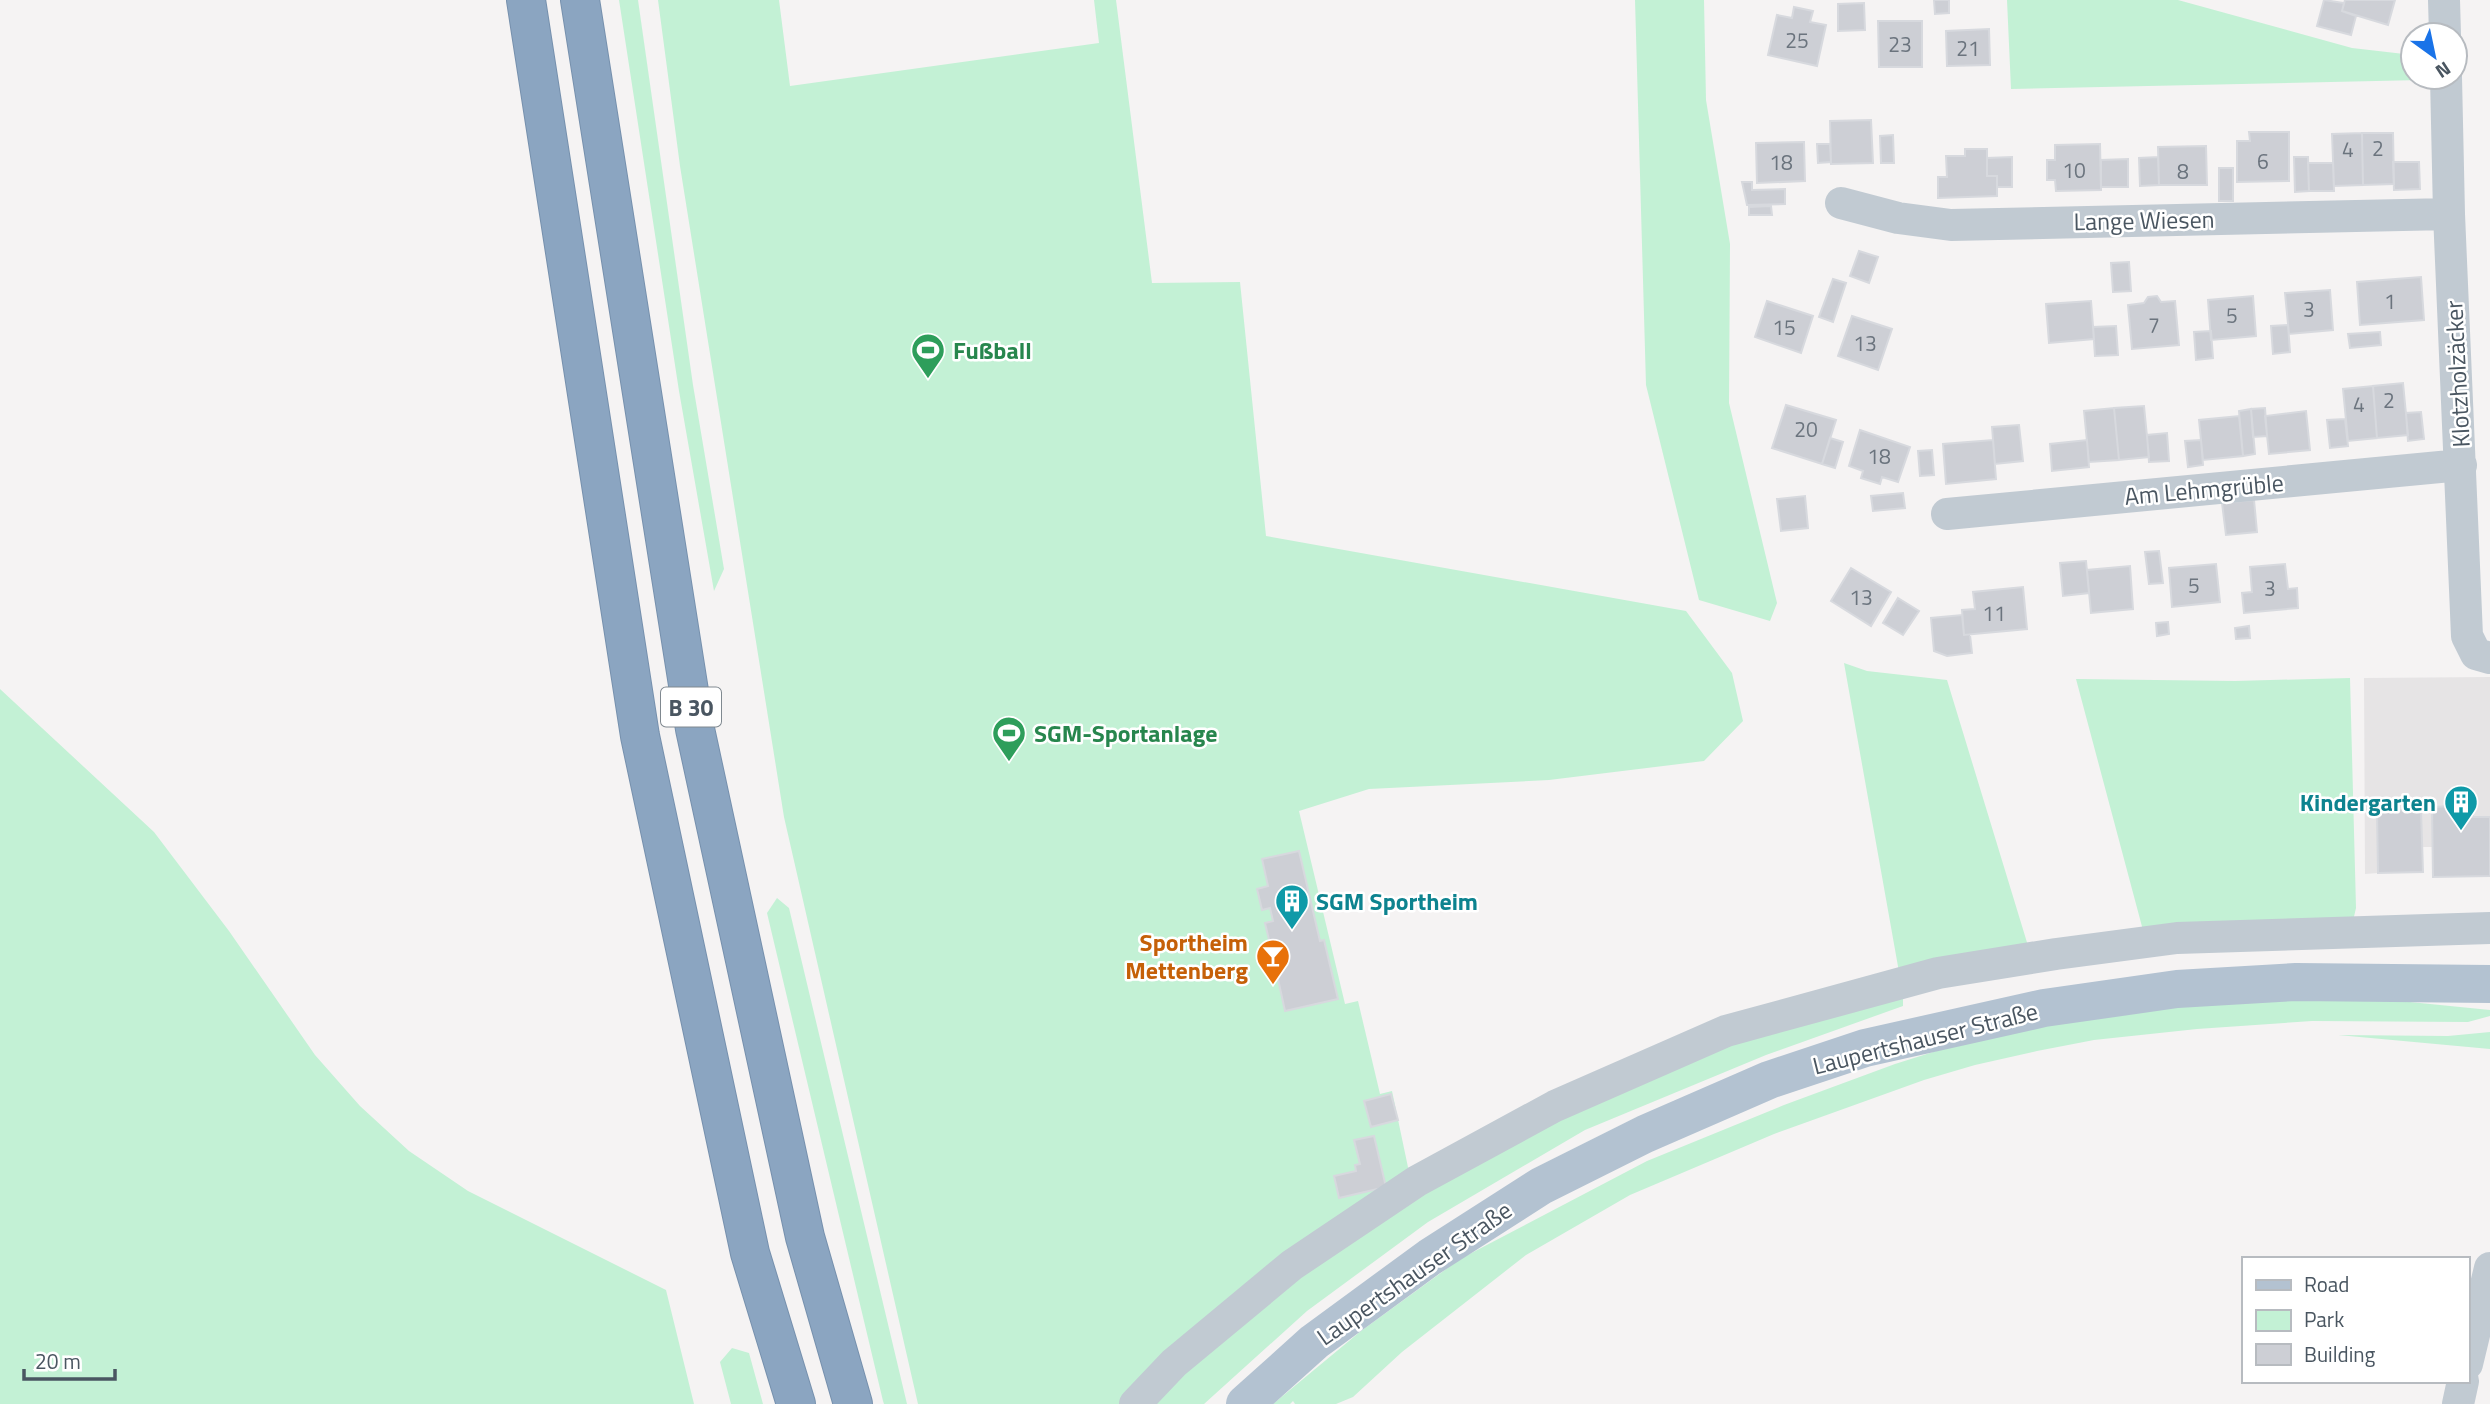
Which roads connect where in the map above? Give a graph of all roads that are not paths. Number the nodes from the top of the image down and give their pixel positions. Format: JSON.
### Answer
{"nodes":[{"id":1,"x":526,"y":0,"type":"edge"},
{"id":2,"x":580,"y":0,"type":"edge"},
{"id":3,"x":2444,"y":0,"type":"edge"},
{"id":4,"x":2445,"y":21,"type":"edge"},
{"id":5,"x":2446,"y":91,"type":"edge"},
{"id":6,"x":1842,"y":203,"type":"dead end"},
{"id":7,"x":2449,"y":214,"type":"junction"},
{"id":8,"x":2461,"y":465,"type":"junction"},
{"id":9,"x":1947,"y":514,"type":"dead end"},
{"id":10,"x":2490,"y":658,"type":"edge"},
{"id":11,"x":2490,"y":928,"type":"edge"},
{"id":12,"x":2490,"y":984,"type":"edge"},
{"id":13,"x":2490,"y":1268,"type":"edge"},
{"id":14,"x":2469,"y":1356,"type":"edge"},
{"id":15,"x":2463,"y":1383,"type":"edge"},
{"id":16,"x":796,"y":1404,"type":"edge"},
{"id":17,"x":853,"y":1404,"type":"edge"},
{"id":18,"x":1135,"y":1404,"type":"edge"},
{"id":19,"x":1245,"y":1404,"type":"edge"},
{"id":20,"x":2458,"y":1404,"type":"edge"}],
"edges":[{"from":1,"to":16,"type":"highway","number":"B 30"},
{"from":2,"to":17,"type":"highway","number":"B 30"},
{"from":3,"to":4,"type":"street"},
{"from":5,"to":7,"type":"street","name":"Klotzholzäcker"},
{"from":6,"to":7,"type":"street","name":"Lange Wiesen"},
{"from":7,"to":8,"type":"street","name":"Klotzholzäcker"},
{"from":8,"to":9,"type":"street","name":"Am Lehmgrüble"},
{"from":8,"to":10,"type":"street","name":"Klotzholzäcker"},
{"from":11,"to":18,"type":"street"},
{"from":12,"to":19,"type":"main road","name":"Laupertshauser Straße"},
{"from":13,"to":14,"type":"street"},
{"from":15,"to":20,"type":"street"}]}
